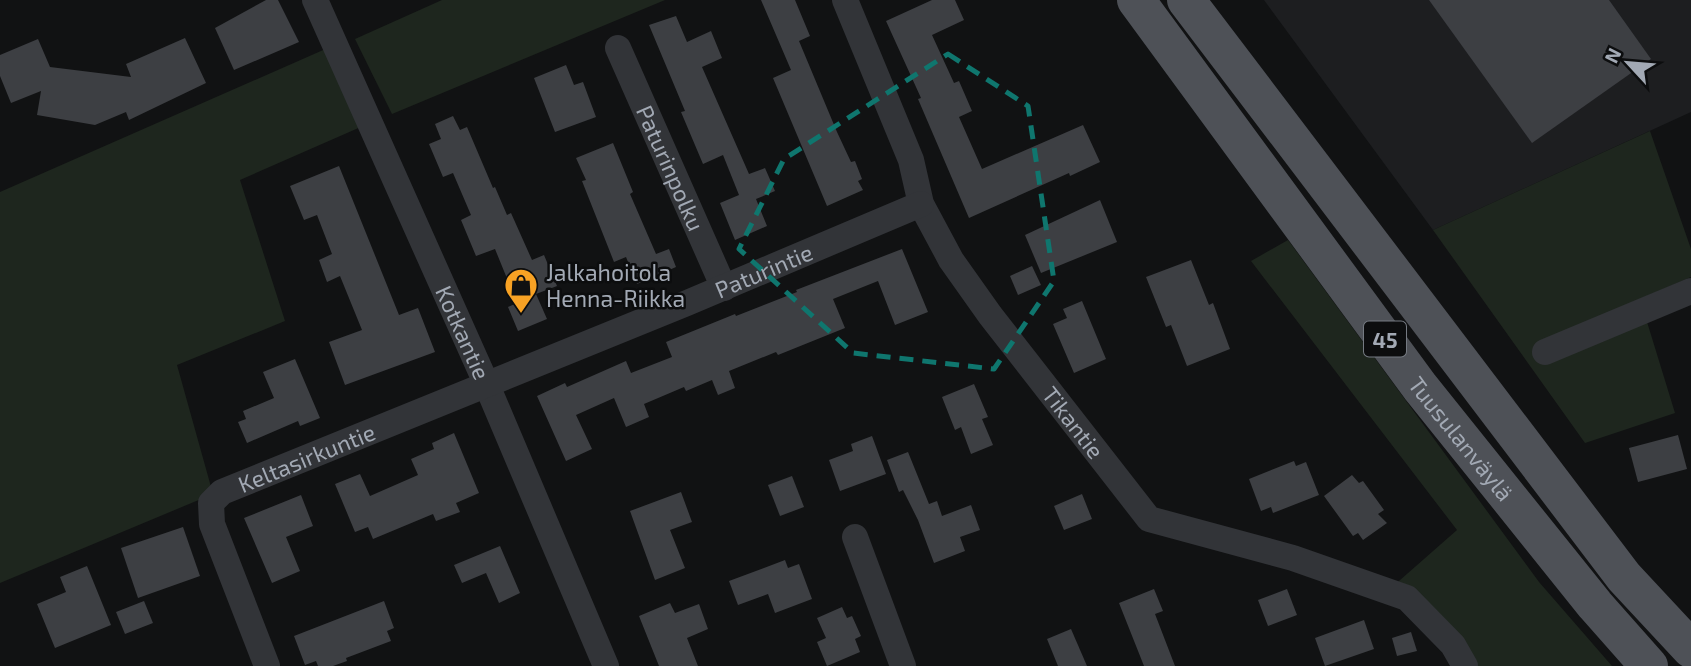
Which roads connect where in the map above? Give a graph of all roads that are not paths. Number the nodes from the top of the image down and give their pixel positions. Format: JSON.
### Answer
{"nodes":[{"id":1,"x":315,"y":0,"type":"edge"},
{"id":2,"x":845,"y":0,"type":"edge"},
{"id":3,"x":1136,"y":0,"type":"edge"},
{"id":4,"x":1186,"y":0,"type":"edge"},
{"id":5,"x":618,"y":48,"type":"dead end"},
{"id":6,"x":921,"y":204,"type":"junction"},
{"id":7,"x":724,"y":288,"type":"junction"},
{"id":8,"x":1691,"y":292,"type":"edge"},
{"id":9,"x":1545,"y":352,"type":"dead end"},
{"id":10,"x":486,"y":383,"type":"junction"},
{"id":11,"x":855,"y":537,"type":"dead end"},
{"id":12,"x":1691,"y":649,"type":"edge"},
{"id":13,"x":267,"y":666,"type":"edge"},
{"id":14,"x":606,"y":666,"type":"edge"},
{"id":15,"x":903,"y":666,"type":"edge"},
{"id":16,"x":1465,"y":666,"type":"edge"},
{"id":17,"x":1649,"y":666,"type":"edge"}],
"edges":[{"from":1,"to":10,"type":"street","name":"Kotkantie"},
{"from":2,"to":6,"type":"street","name":"Tikantie"},
{"from":3,"to":17,"type":"main road","name":"Tuusulanväylä","number":"45"},
{"from":4,"to":12,"type":"main road","name":"Tuusulanväylä","number":"45"},
{"from":5,"to":7,"type":"street","name":"Paturinpolku"},
{"from":6,"to":7,"type":"street","name":"Paturintie"},
{"from":6,"to":16,"type":"street","name":"Tikantie"},
{"from":7,"to":10,"type":"street","name":"Paturintie"},
{"from":8,"to":9,"type":"street"},
{"from":10,"to":13,"type":"street","name":"Keltasirkuntie"},
{"from":10,"to":14,"type":"street","name":"Kotkantie"},
{"from":11,"to":15,"type":"street"}]}
